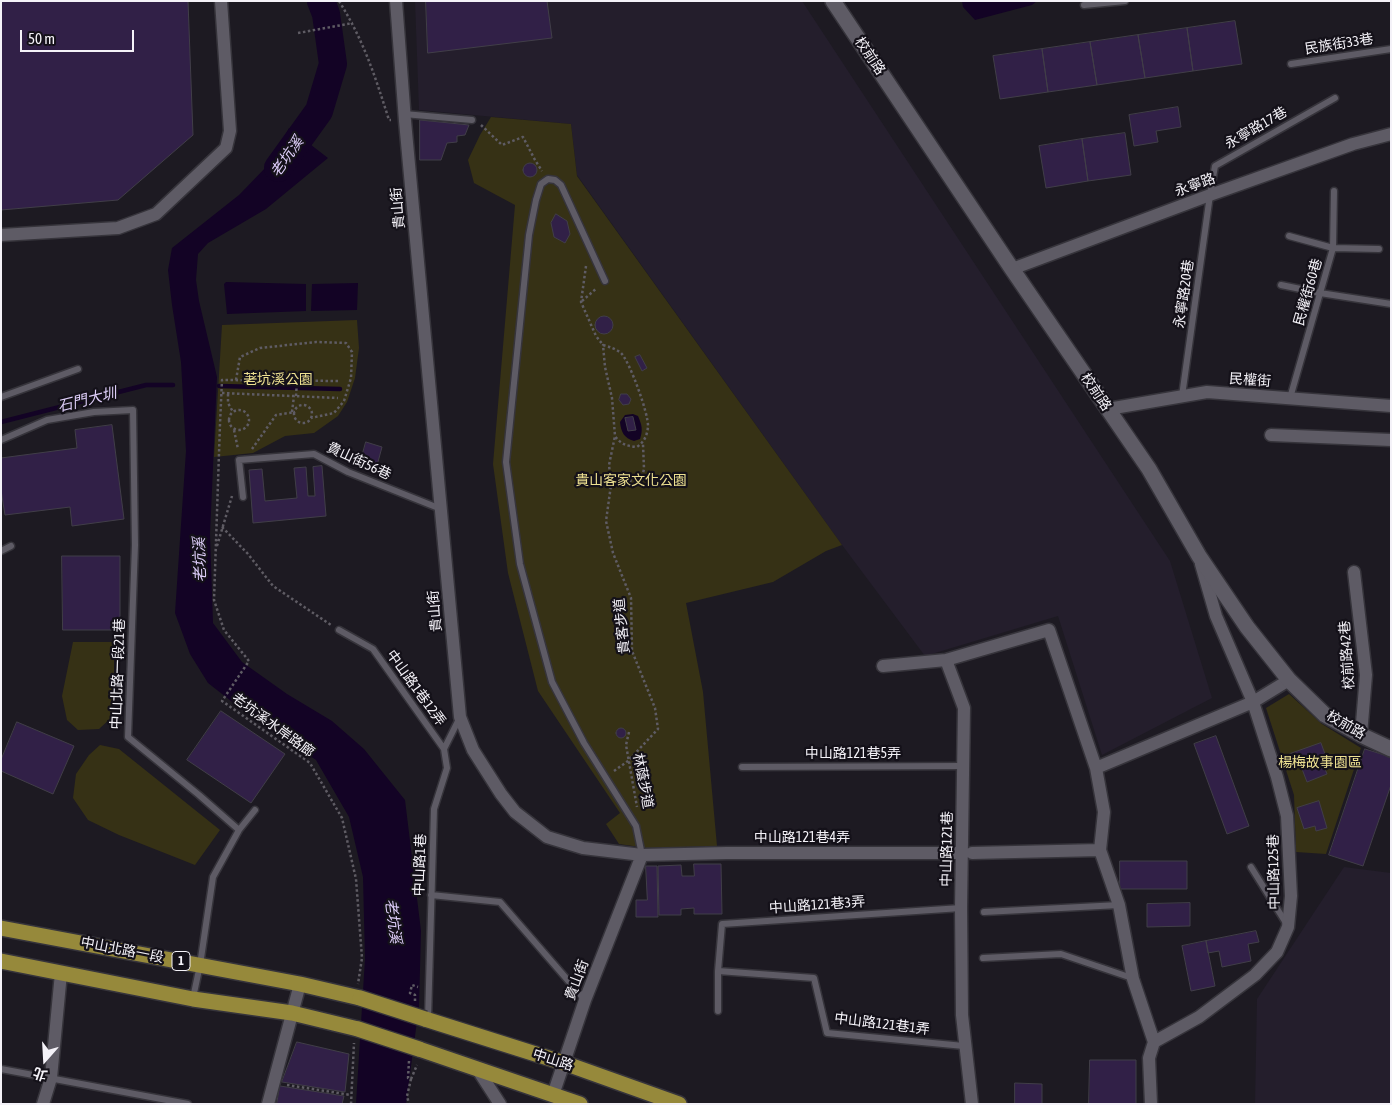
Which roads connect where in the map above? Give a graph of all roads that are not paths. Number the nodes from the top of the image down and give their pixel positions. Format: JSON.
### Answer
{"nodes":[{"id":1,"x":221,"y":1,"type":"edge"},
{"id":2,"x":396,"y":1,"type":"edge"},
{"id":3,"x":834,"y":1,"type":"edge"},
{"id":4,"x":1125,"y":1,"type":"edge"},
{"id":5,"x":1084,"y":5,"type":"dead end"},
{"id":6,"x":1391,"y":49,"type":"edge"},
{"id":7,"x":1291,"y":64,"type":"dead end"},
{"id":8,"x":1335,"y":98,"type":"dead end"},
{"id":9,"x":405,"y":117,"type":"junction"},
{"id":10,"x":472,"y":120,"type":"road end"},
{"id":11,"x":1391,"y":134,"type":"edge"},
{"id":12,"x":1334,"y":192,"type":"dead end"},
{"id":13,"x":1210,"y":195,"type":"junction"},
{"id":14,"x":1,"y":235,"type":"edge"},
{"id":15,"x":1289,"y":236,"type":"dead end"},
{"id":16,"x":1333,"y":248,"type":"junction"},
{"id":17,"x":1380,"y":249,"type":"dead end"},
{"id":18,"x":1012,"y":269,"type":"junction"},
{"id":19,"x":605,"y":281,"type":"road end"},
{"id":20,"x":1281,"y":285,"type":"dead end"},
{"id":21,"x":1320,"y":293,"type":"junction"},
{"id":22,"x":1391,"y":304,"type":"edge"},
{"id":23,"x":78,"y":369,"type":"dead end"},
{"id":24,"x":1,"y":396,"type":"edge"},
{"id":25,"x":1182,"y":396,"type":"junction"},
{"id":26,"x":1290,"y":398,"type":"junction"},
{"id":27,"x":1391,"y":406,"type":"edge"},
{"id":28,"x":1108,"y":409,"type":"junction"},
{"id":29,"x":1271,"y":435,"type":"dead end"},
{"id":30,"x":1,"y":440,"type":"edge"},
{"id":31,"x":1391,"y":440,"type":"edge"},
{"id":32,"x":243,"y":497,"type":"dead end"},
{"id":33,"x":441,"y":509,"type":"junction"},
{"id":34,"x":11,"y":546,"type":"dead end"},
{"id":35,"x":1,"y":551,"type":"edge"},
{"id":36,"x":1199,"y":556,"type":"junction"},
{"id":37,"x":1354,"y":572,"type":"dead end"},
{"id":38,"x":339,"y":630,"type":"road end"},
{"id":39,"x":946,"y":660,"type":"junction"},
{"id":40,"x":883,"y":666,"type":"dead end"},
{"id":41,"x":1289,"y":680,"type":"junction"},
{"id":42,"x":1253,"y":702,"type":"junction"},
{"id":43,"x":460,"y":717,"type":"junction"},
{"id":44,"x":1361,"y":735,"type":"junction"},
{"id":45,"x":444,"y":749,"type":"junction"},
{"id":46,"x":1391,"y":749,"type":"edge"},
{"id":47,"x":963,"y":766,"type":"junction"},
{"id":48,"x":742,"y":767,"type":"dead end"},
{"id":49,"x":1096,"y":768,"type":"junction"},
{"id":50,"x":255,"y":810,"type":"dead end"},
{"id":51,"x":239,"y":830,"type":"junction"},
{"id":52,"x":1100,"y":850,"type":"junction"},
{"id":53,"x":967,"y":853,"type":"junction"},
{"id":54,"x":642,"y":855,"type":"junction"},
{"id":55,"x":1250,"y":867,"type":"dead end"},
{"id":56,"x":431,"y":896,"type":"junction"},
{"id":57,"x":1119,"y":905,"type":"junction"},
{"id":58,"x":961,"y":908,"type":"junction"},
{"id":59,"x":984,"y":912,"type":"dead end"},
{"id":60,"x":1288,"y":926,"type":"junction"},
{"id":61,"x":1,"y":928,"type":"edge"},
{"id":62,"x":983,"y":958,"type":"dead end"},
{"id":63,"x":1,"y":961,"type":"edge"},
{"id":64,"x":200,"y":965,"type":"junction"},
{"id":65,"x":718,"y":971,"type":"junction"},
{"id":66,"x":62,"y":973,"type":"junction"},
{"id":67,"x":1134,"y":979,"type":"junction"},
{"id":68,"x":300,"y":984,"type":"junction"},
{"id":69,"x":193,"y":999,"type":"junction"},
{"id":70,"x":585,"y":1000,"type":"junction"},
{"id":71,"x":718,"y":1011,"type":"dead end"},
{"id":72,"x":292,"y":1013,"type":"junction"},
{"id":73,"x":427,"y":1019,"type":"junction"},
{"id":74,"x":1154,"y":1042,"type":"junction"},
{"id":75,"x":964,"y":1046,"type":"junction"},
{"id":76,"x":564,"y":1063,"type":"junction"},
{"id":77,"x":1,"y":1069,"type":"edge"},
{"id":78,"x":478,"y":1070,"type":"junction"},
{"id":79,"x":50,"y":1078,"type":"junction"},
{"id":80,"x":553,"y":1095,"type":"junction"},
{"id":81,"x":43,"y":1104,"type":"edge"},
{"id":82,"x":188,"y":1104,"type":"edge"},
{"id":83,"x":268,"y":1104,"type":"edge"},
{"id":84,"x":500,"y":1104,"type":"edge"},
{"id":85,"x":580,"y":1104,"type":"edge"},
{"id":86,"x":679,"y":1104,"type":"edge"},
{"id":87,"x":972,"y":1104,"type":"edge"},
{"id":88,"x":1151,"y":1104,"type":"edge"}],
"edges":[{"from":1,"to":14,"type":"street"},
{"from":2,"to":9,"type":"street","name":"貴山街"},
{"from":3,"to":18,"type":"street","name":"校前路"},
{"from":4,"to":5,"type":"lane"},
{"from":6,"to":7,"type":"lane","name":"民族街33巷"},
{"from":8,"to":13,"type":"lane","name":"永寧路17巷"},
{"from":9,"to":10,"type":"lane"},
{"from":9,"to":33,"type":"street","name":"貴山街"},
{"from":11,"to":13,"type":"street","name":"永寧路"},
{"from":12,"to":16,"type":"lane","name":"民權街60巷"},
{"from":13,"to":18,"type":"street","name":"永寧路"},
{"from":13,"to":25,"type":"lane","name":"永寧路20巷"},
{"from":15,"to":16,"type":"lane"},
{"from":16,"to":17,"type":"lane"},
{"from":16,"to":21,"type":"lane","name":"民權街60巷"},
{"from":18,"to":28,"type":"street","name":"校前路"},
{"from":19,"to":54,"type":"lane"},
{"from":20,"to":21,"type":"lane"},
{"from":21,"to":22,"type":"lane"},
{"from":21,"to":26,"type":"lane","name":"民權街60巷"},
{"from":23,"to":24,"type":"lane"},
{"from":25,"to":26,"type":"street","name":"民權街"},
{"from":25,"to":28,"type":"street","name":"民權街"},
{"from":26,"to":27,"type":"street","name":"民權街"},
{"from":28,"to":36,"type":"street","name":"校前路"},
{"from":29,"to":31,"type":"street"},
{"from":30,"to":51,"type":"lane","name":"中山北路一段21巷"},
{"from":32,"to":33,"type":"lane","name":"貴山街56巷"},
{"from":33,"to":43,"type":"street","name":"貴山街"},
{"from":34,"to":35,"type":"lane"},
{"from":36,"to":41,"type":"street","name":"校前路"},
{"from":36,"to":42,"type":"street","name":"中山路125巷"},
{"from":37,"to":44,"type":"street","name":"校前路42巷"},
{"from":38,"to":45,"type":"lane","name":"中山路1巷12弄"},
{"from":39,"to":40,"type":"street"},
{"from":39,"to":47,"type":"street","name":"中山路121巷"},
{"from":39,"to":49,"type":"street"},
{"from":41,"to":42,"type":"street"},
{"from":41,"to":44,"type":"street","name":"校前路"},
{"from":42,"to":49,"type":"street"},
{"from":42,"to":60,"type":"street","name":"中山路125巷"},
{"from":43,"to":45,"type":"lane","name":"中山路1巷"},
{"from":43,"to":54,"type":"street","name":"貴山街"},
{"from":44,"to":46,"type":"street","name":"校前路"},
{"from":45,"to":56,"type":"lane","name":"中山路1巷"},
{"from":47,"to":48,"type":"lane","name":"中山路121巷5弄"},
{"from":47,"to":53,"type":"street","name":"中山路121巷"},
{"from":49,"to":52,"type":"street"},
{"from":50,"to":51,"type":"lane"},
{"from":51,"to":64,"type":"lane"},
{"from":52,"to":53,"type":"street"},
{"from":52,"to":57,"type":"street"},
{"from":53,"to":54,"type":"street","name":"中山路121巷4弄"},
{"from":53,"to":58,"type":"street","name":"中山路121巷"},
{"from":54,"to":70,"type":"street","name":"貴山街"},
{"from":55,"to":60,"type":"lane"},
{"from":56,"to":70,"type":"lane"},
{"from":56,"to":73,"type":"lane","name":"中山路1巷"},
{"from":57,"to":59,"type":"lane"},
{"from":57,"to":67,"type":"street"},
{"from":58,"to":65,"type":"lane","name":"中山路121巷3弄"},
{"from":58,"to":75,"type":"street","name":"中山路121巷"},
{"from":60,"to":74,"type":"street","name":"中山路125巷"},
{"from":61,"to":64,"type":"main road","name":"中山北路一段","number":"1"},
{"from":62,"to":67,"type":"lane"},
{"from":63,"to":66,"type":"main road"},
{"from":64,"to":68,"type":"main road","name":"中山北路一段","number":"1"},
{"from":64,"to":69,"type":"lane"},
{"from":65,"to":71,"type":"lane"},
{"from":65,"to":75,"type":"lane","name":"中山路121巷1弄"},
{"from":66,"to":69,"type":"main road"},
{"from":66,"to":79,"type":"street"},
{"from":67,"to":74,"type":"street"},
{"from":68,"to":72,"type":"street"},
{"from":68,"to":73,"type":"main road","name":"中山北路一段","number":"1","bridge":true},
{"from":69,"to":72,"type":"main road"},
{"from":70,"to":76,"type":"street","name":"貴山街"},
{"from":72,"to":78,"type":"main road","bridge":true},
{"from":72,"to":83,"type":"street"},
{"from":73,"to":76,"type":"main road","name":"中山路","number":"1"},
{"from":74,"to":88,"type":"street"},
{"from":75,"to":87,"type":"street","name":"中山路121巷"},
{"from":76,"to":80,"type":"street","name":"貴山街"},
{"from":76,"to":86,"type":"main road","name":"中山路","number":"1"},
{"from":77,"to":79,"type":"lane"},
{"from":78,"to":80,"type":"main road"},
{"from":78,"to":84,"type":"street"},
{"from":79,"to":81,"type":"street"},
{"from":79,"to":82,"type":"lane"},
{"from":80,"to":85,"type":"main road"}]}
